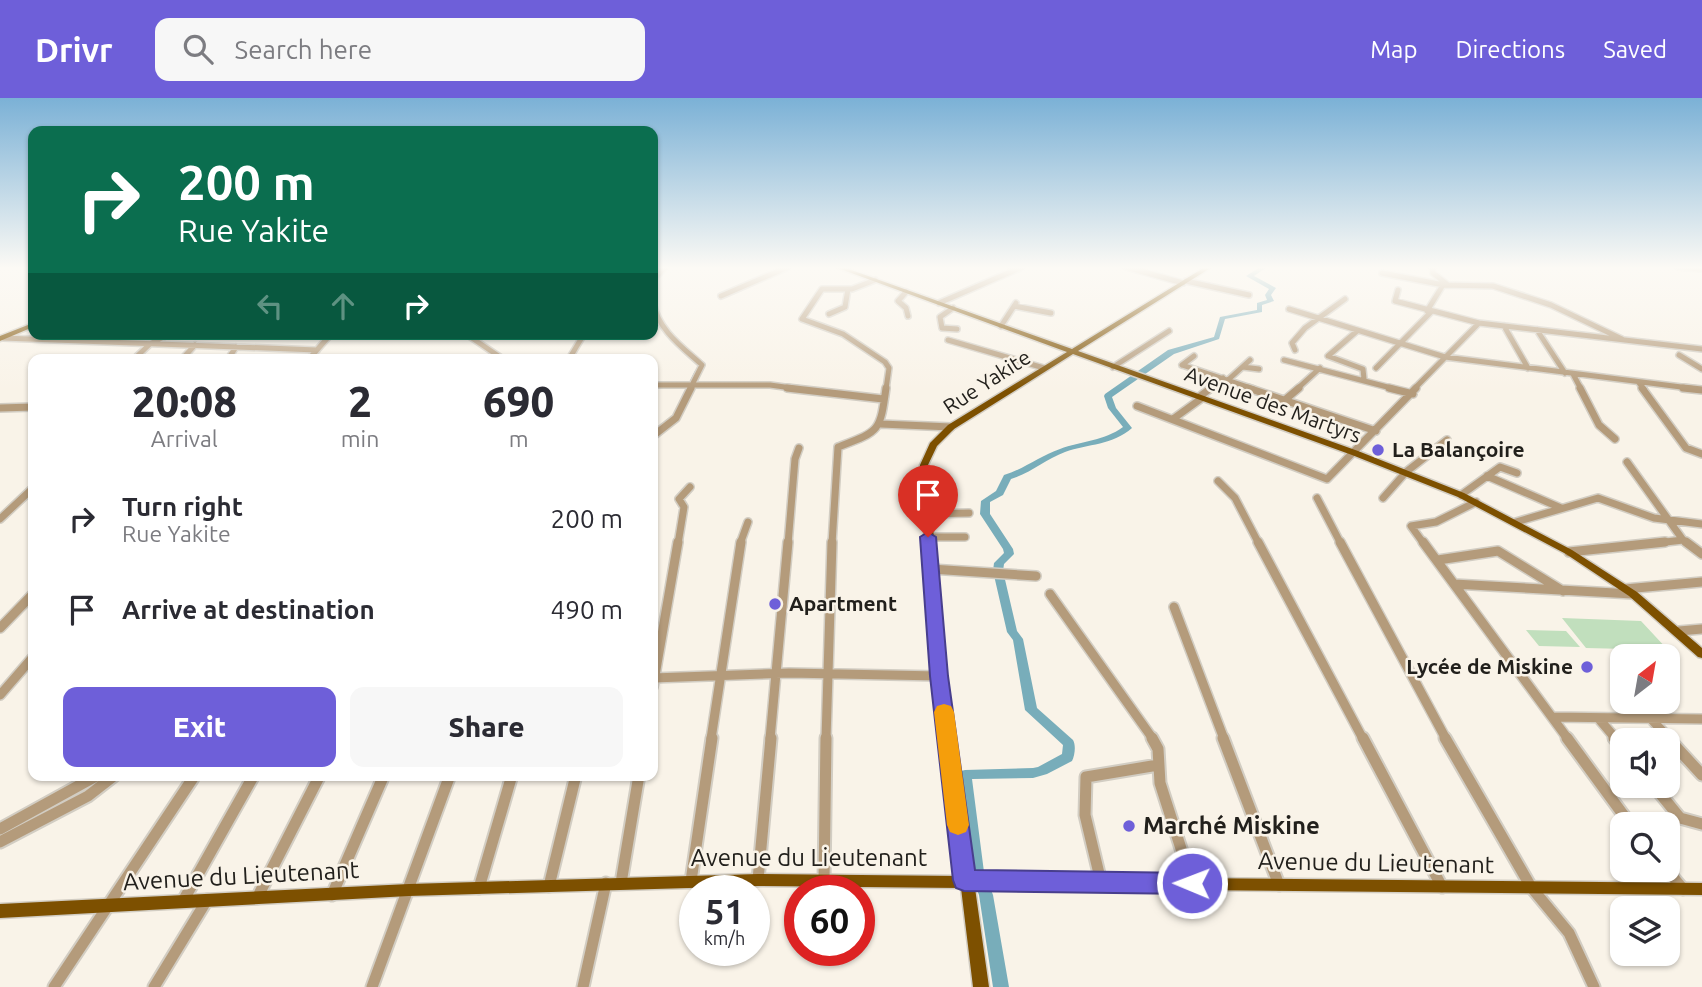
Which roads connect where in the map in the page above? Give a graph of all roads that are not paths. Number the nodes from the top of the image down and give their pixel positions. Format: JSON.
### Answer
{"nodes":[{"id":1,"x":809,"y":308,"type":"edge"},
{"id":2,"x":842,"y":308,"type":"edge"},
{"id":3,"x":906,"y":308,"type":"edge"},
{"id":4,"x":953,"y":308,"type":"edge"},
{"id":5,"x":954,"y":308,"type":"edge"},
{"id":6,"x":1012,"y":308,"type":"edge"},
{"id":7,"x":1033,"y":308,"type":"edge"},
{"id":8,"x":1141,"y":308,"type":"edge"},
{"id":9,"x":1333,"y":308,"type":"edge"},
{"id":10,"x":1421,"y":308,"type":"edge"},
{"id":11,"x":1558,"y":308,"type":"edge"},
{"id":12,"x":1289,"y":309,"type":"dead end"},
{"id":13,"x":1429,"y":311,"type":"junction"},
{"id":14,"x":1051,"y":313,"type":"dead end"},
{"id":15,"x":829,"y":314,"type":"dead end"},
{"id":16,"x":908,"y":316,"type":"dead end"},
{"id":17,"x":658,"y":318,"type":"edge"},
{"id":18,"x":1318,"y":320,"type":"junction"},
{"id":19,"x":1479,"y":323,"type":"junction"},
{"id":20,"x":1001,"y":326,"type":"junction"},
{"id":21,"x":1504,"y":326,"type":"junction"},
{"id":22,"x":28,"y":327,"type":"edge"},
{"id":23,"x":957,"y":330,"type":"dead end"},
{"id":24,"x":1536,"y":330,"type":"junction"},
{"id":25,"x":1169,"y":331,"type":"dead end"},
{"id":26,"x":1357,"y":331,"type":"junction"},
{"id":27,"x":2,"y":339,"type":"edge"},
{"id":28,"x":28,"y":340,"type":"edge"},
{"id":29,"x":32,"y":340,"type":"edge"},
{"id":30,"x":158,"y":340,"type":"edge"},
{"id":31,"x":326,"y":340,"type":"edge"},
{"id":32,"x":475,"y":340,"type":"edge"},
{"id":33,"x":948,"y":340,"type":"dead end"},
{"id":34,"x":1624,"y":340,"type":"junction"},
{"id":35,"x":150,"y":344,"type":"junction"},
{"id":36,"x":1398,"y":344,"type":"junction"},
{"id":37,"x":195,"y":345,"type":"junction"},
{"id":38,"x":236,"y":347,"type":"junction"},
{"id":39,"x":283,"y":349,"type":"junction"},
{"id":40,"x":1702,"y":349,"type":"edge"},
{"id":41,"x":317,"y":350,"type":"junction"},
{"id":42,"x":1295,"y":350,"type":"dead end"},
{"id":43,"x":1070,"y":351,"type":"junction"},
{"id":44,"x":139,"y":354,"type":"edge"},
{"id":45,"x":187,"y":354,"type":"edge"},
{"id":46,"x":231,"y":354,"type":"edge"},
{"id":47,"x":279,"y":354,"type":"edge"},
{"id":48,"x":313,"y":354,"type":"edge"},
{"id":49,"x":496,"y":354,"type":"edge"},
{"id":50,"x":1679,"y":355,"type":"dead end"},
{"id":51,"x":1194,"y":356,"type":"dead end"},
{"id":52,"x":1445,"y":357,"type":"junction"},
{"id":53,"x":1250,"y":360,"type":"dead end"},
{"id":54,"x":1284,"y":360,"type":"dead end"},
{"id":55,"x":1113,"y":367,"type":"junction"},
{"id":56,"x":1243,"y":367,"type":"junction"},
{"id":57,"x":1044,"y":368,"type":"junction"},
{"id":58,"x":1320,"y":368,"type":"junction"},
{"id":59,"x":1376,"y":368,"type":"dead end"},
{"id":60,"x":1528,"y":368,"type":"junction"},
{"id":61,"x":1259,"y":369,"type":"dead end"},
{"id":62,"x":1702,"y":369,"type":"edge"},
{"id":63,"x":1569,"y":373,"type":"junction"},
{"id":64,"x":1226,"y":379,"type":"junction"},
{"id":65,"x":1364,"y":379,"type":"junction"},
{"id":66,"x":689,"y":383,"type":"junction"},
{"id":67,"x":1639,"y":383,"type":"junction"},
{"id":68,"x":658,"y":385,"type":"edge"},
{"id":69,"x":1702,"y":390,"type":"edge"},
{"id":70,"x":1413,"y":394,"type":"junction"},
{"id":71,"x":1201,"y":398,"type":"junction"},
{"id":72,"x":883,"y":399,"type":"junction"},
{"id":73,"x":1286,"y":399,"type":"junction"},
{"id":74,"x":1137,"y":406,"type":"dead end"},
{"id":75,"x":28,"y":407,"type":"edge"},
{"id":76,"x":0,"y":408,"type":"edge"},
{"id":77,"x":1173,"y":419,"type":"junction"},
{"id":78,"x":881,"y":424,"type":"junction"},
{"id":79,"x":951,"y":427,"type":"junction"},
{"id":80,"x":1376,"y":431,"type":"junction"},
{"id":81,"x":658,"y":432,"type":"edge"},
{"id":82,"x":1615,"y":439,"type":"dead end"},
{"id":83,"x":1447,"y":440,"type":"dead end"},
{"id":84,"x":799,"y":447,"type":"dead end"},
{"id":85,"x":1355,"y":453,"type":"junction"},
{"id":86,"x":1702,"y":454,"type":"edge"},
{"id":87,"x":1627,"y":462,"type":"dead end"},
{"id":88,"x":1406,"y":472,"type":"junction"},
{"id":89,"x":1517,"y":473,"type":"dead end"},
{"id":90,"x":1488,"y":476,"type":"junction"},
{"id":91,"x":1218,"y":481,"type":"dead end"},
{"id":92,"x":690,"y":487,"type":"dead end"},
{"id":93,"x":28,"y":493,"type":"edge"},
{"id":94,"x":1461,"y":495,"type":"junction"},
{"id":95,"x":1317,"y":498,"type":"dead end"},
{"id":96,"x":1383,"y":498,"type":"dead end"},
{"id":97,"x":1476,"y":502,"type":"junction"},
{"id":98,"x":1561,"y":508,"type":"junction"},
{"id":99,"x":969,"y":513,"type":"dead end"},
{"id":100,"x":926,"y":514,"type":"junction"},
{"id":101,"x":0,"y":519,"type":"edge"},
{"id":102,"x":1666,"y":520,"type":"junction"},
{"id":103,"x":748,"y":522,"type":"dead end"},
{"id":104,"x":1516,"y":522,"type":"junction"},
{"id":105,"x":1702,"y":524,"type":"edge"},
{"id":106,"x":928,"y":537,"type":"junction"},
{"id":107,"x":965,"y":537,"type":"dead end"},
{"id":108,"x":1683,"y":540,"type":"junction"},
{"id":109,"x":1569,"y":552,"type":"junction"},
{"id":110,"x":1702,"y":554,"type":"edge"},
{"id":111,"x":1438,"y":560,"type":"junction"},
{"id":112,"x":931,"y":569,"type":"junction"},
{"id":113,"x":1036,"y":576,"type":"dead end"},
{"id":114,"x":1702,"y":582,"type":"edge"},
{"id":115,"x":1454,"y":584,"type":"junction"},
{"id":116,"x":1563,"y":591,"type":"junction"},
{"id":117,"x":1629,"y":592,"type":"junction"},
{"id":118,"x":1050,"y":594,"type":"dead end"},
{"id":119,"x":28,"y":599,"type":"edge"},
{"id":120,"x":1174,"y":607,"type":"dead end"},
{"id":121,"x":0,"y":628,"type":"edge"},
{"id":122,"x":1702,"y":629,"type":"edge"},
{"id":123,"x":1679,"y":631,"type":"junction"},
{"id":124,"x":658,"y":653,"type":"edge"},
{"id":125,"x":1702,"y":654,"type":"edge"},
{"id":126,"x":28,"y":663,"type":"edge"},
{"id":127,"x":827,"y":673,"type":"junction"},
{"id":128,"x":775,"y":674,"type":"junction"},
{"id":129,"x":720,"y":675,"type":"junction"},
{"id":130,"x":939,"y":676,"type":"junction"},
{"id":131,"x":658,"y":681,"type":"edge"},
{"id":132,"x":0,"y":695,"type":"edge"},
{"id":133,"x":1552,"y":717,"type":"junction"},
{"id":134,"x":1599,"y":719,"type":"junction"},
{"id":135,"x":1651,"y":719,"type":"junction"},
{"id":136,"x":1702,"y":719,"type":"edge"},
{"id":137,"x":1610,"y":732,"type":"edge"},
{"id":138,"x":1697,"y":764,"type":"edge"},
{"id":139,"x":1158,"y":765,"type":"junction"},
{"id":140,"x":1702,"y":775,"type":"edge"},
{"id":141,"x":87,"y":781,"type":"edge"},
{"id":142,"x":107,"y":781,"type":"edge"},
{"id":143,"x":191,"y":781,"type":"edge"},
{"id":144,"x":251,"y":781,"type":"edge"},
{"id":145,"x":317,"y":781,"type":"edge"},
{"id":146,"x":381,"y":781,"type":"edge"},
{"id":147,"x":448,"y":781,"type":"edge"},
{"id":148,"x":510,"y":781,"type":"edge"},
{"id":149,"x":575,"y":781,"type":"edge"},
{"id":150,"x":638,"y":781,"type":"edge"},
{"id":151,"x":1664,"y":798,"type":"edge"},
{"id":152,"x":1621,"y":812,"type":"edge"},
{"id":153,"x":1702,"y":824,"type":"edge"},
{"id":154,"x":0,"y":829,"type":"edge"},
{"id":155,"x":0,"y":842,"type":"edge"},
{"id":156,"x":692,"y":875,"type":"edge"},
{"id":157,"x":758,"y":875,"type":"edge"},
{"id":158,"x":824,"y":875,"type":"edge"},
{"id":159,"x":973,"y":880,"type":"junction"},
{"id":160,"x":679,"y":881,"type":"edge"},
{"id":161,"x":875,"y":881,"type":"edge"},
{"id":162,"x":1101,"y":882,"type":"junction"},
{"id":163,"x":1677,"y":882,"type":"edge"},
{"id":164,"x":614,"y":883,"type":"junction"},
{"id":165,"x":1192,"y":883,"type":"junction"},
{"id":166,"x":1279,"y":885,"type":"junction"},
{"id":167,"x":549,"y":886,"type":"junction"},
{"id":168,"x":1442,"y":887,"type":"junction"},
{"id":169,"x":1531,"y":887,"type":"junction"},
{"id":170,"x":479,"y":888,"type":"junction"},
{"id":171,"x":1683,"y":889,"type":"junction"},
{"id":172,"x":1702,"y":889,"type":"edge"},
{"id":173,"x":409,"y":890,"type":"junction"},
{"id":174,"x":332,"y":895,"type":"junction"},
{"id":175,"x":257,"y":898,"type":"junction"},
{"id":176,"x":207,"y":900,"type":"junction"},
{"id":177,"x":183,"y":901,"type":"junction"},
{"id":178,"x":110,"y":905,"type":"junction"},
{"id":179,"x":0,"y":911,"type":"edge"},
{"id":180,"x":54,"y":987,"type":"edge"},
{"id":181,"x":154,"y":987,"type":"edge"},
{"id":182,"x":372,"y":987,"type":"edge"},
{"id":183,"x":583,"y":987,"type":"edge"},
{"id":184,"x":981,"y":987,"type":"edge"},
{"id":185,"x":1594,"y":987,"type":"edge"}],
"edges":[{"from":1,"to":72,"type":"street"},
{"from":2,"to":15,"type":"street"},
{"from":3,"to":16,"type":"street"},
{"from":4,"to":23,"type":"street"},
{"from":5,"to":20,"type":"main road","name":"Avenue des Martyrs"},
{"from":6,"to":20,"type":"street"},
{"from":7,"to":14,"type":"street"},
{"from":8,"to":43,"type":"main road","name":"Rue Yakite"},
{"from":9,"to":18,"type":"street"},
{"from":10,"to":13,"type":"street"},
{"from":11,"to":34,"type":"street"},
{"from":12,"to":18,"type":"street"},
{"from":13,"to":19,"type":"street"},
{"from":13,"to":36,"type":"street"},
{"from":17,"to":66,"type":"street"},
{"from":18,"to":26,"type":"street"},
{"from":18,"to":42,"type":"street"},
{"from":19,"to":21,"type":"street"},
{"from":19,"to":52,"type":"street"},
{"from":20,"to":43,"type":"main road","name":"Avenue des Martyrs"},
{"from":21,"to":24,"type":"street"},
{"from":21,"to":60,"type":"street"},
{"from":22,"to":27,"type":"main road"},
{"from":24,"to":34,"type":"street"},
{"from":24,"to":63,"type":"street"},
{"from":25,"to":55,"type":"street"},
{"from":26,"to":36,"type":"street"},
{"from":26,"to":65,"type":"street"},
{"from":27,"to":28,"type":"street"},
{"from":29,"to":35,"type":"street"},
{"from":30,"to":35,"type":"street"},
{"from":31,"to":41,"type":"street"},
{"from":32,"to":49,"type":"street"},
{"from":33,"to":57,"type":"street"},
{"from":34,"to":40,"type":"street"},
{"from":35,"to":37,"type":"street"},
{"from":35,"to":44,"type":"street"},
{"from":36,"to":52,"type":"street"},
{"from":36,"to":59,"type":"street"},
{"from":37,"to":38,"type":"street"},
{"from":37,"to":45,"type":"street"},
{"from":38,"to":39,"type":"street"},
{"from":38,"to":46,"type":"street"},
{"from":39,"to":41,"type":"street"},
{"from":39,"to":47,"type":"street"},
{"from":41,"to":48,"type":"street"},
{"from":43,"to":55,"type":"main road","name":"Avenue des Martyrs"},
{"from":43,"to":57,"type":"main road","name":"Rue Yakite"},
{"from":50,"to":62,"type":"street"},
{"from":51,"to":64,"type":"street"},
{"from":52,"to":60,"type":"street"},
{"from":52,"to":70,"type":"street"},
{"from":53,"to":56,"type":"street"},
{"from":54,"to":58,"type":"street"},
{"from":55,"to":71,"type":"main road","name":"Avenue des Martyrs"},
{"from":56,"to":61,"type":"street"},
{"from":56,"to":64,"type":"street"},
{"from":57,"to":79,"type":"main road","name":"Rue Yakite"},
{"from":58,"to":65,"type":"street"},
{"from":58,"to":73,"type":"street"},
{"from":60,"to":63,"type":"street"},
{"from":63,"to":67,"type":"street"},
{"from":63,"to":82,"type":"street"},
{"from":64,"to":71,"type":"street"},
{"from":64,"to":73,"type":"street"},
{"from":65,"to":70,"type":"street"},
{"from":66,"to":68,"type":"street"},
{"from":66,"to":72,"type":"street"},
{"from":66,"to":81,"type":"street"},
{"from":67,"to":69,"type":"street"},
{"from":67,"to":86,"type":"street"},
{"from":70,"to":80,"type":"street"},
{"from":71,"to":77,"type":"street"},
{"from":71,"to":85,"type":"main road","name":"Avenue des Martyrs"},
{"from":72,"to":78,"type":"street"},
{"from":73,"to":80,"type":"street"},
{"from":74,"to":77,"type":"street"},
{"from":75,"to":76,"type":"street"},
{"from":77,"to":85,"type":"street"},
{"from":78,"to":79,"type":"street"},
{"from":78,"to":127,"type":"street"},
{"from":79,"to":100,"type":"main road","name":"Rue Yakite"},
{"from":80,"to":85,"type":"street"},
{"from":83,"to":88,"type":"street"},
{"from":84,"to":128,"type":"street"},
{"from":85,"to":88,"type":"main road","name":"Avenue des Martyrs"},
{"from":87,"to":102,"type":"street"},
{"from":88,"to":94,"type":"main road","name":"Avenue des Martyrs"},
{"from":88,"to":96,"type":"street"},
{"from":89,"to":90,"type":"street"},
{"from":90,"to":94,"type":"street"},
{"from":90,"to":98,"type":"street"},
{"from":91,"to":168,"type":"street"},
{"from":92,"to":124,"type":"street"},
{"from":93,"to":101,"type":"street"},
{"from":94,"to":97,"type":"main road","name":"Avenue des Martyrs"},
{"from":95,"to":169,"type":"street"},
{"from":97,"to":104,"type":"main road","name":"Avenue des Martyrs"},
{"from":97,"to":111,"type":"street"},
{"from":98,"to":102,"type":"street"},
{"from":98,"to":104,"type":"street"},
{"from":99,"to":100,"type":"street"},
{"from":100,"to":106,"type":"main road","name":"Rue Yakite"},
{"from":102,"to":105,"type":"street"},
{"from":102,"to":108,"type":"street"},
{"from":103,"to":129,"type":"street"},
{"from":104,"to":109,"type":"main road","name":"Avenue des Martyrs"},
{"from":106,"to":107,"type":"street"},
{"from":106,"to":112,"type":"main road","name":"Rue Yakite"},
{"from":108,"to":109,"type":"street"},
{"from":108,"to":110,"type":"street"},
{"from":109,"to":117,"type":"main road","name":"Avenue des Martyrs"},
{"from":111,"to":115,"type":"street"},
{"from":111,"to":116,"type":"street"},
{"from":112,"to":113,"type":"street"},
{"from":112,"to":130,"type":"main road","name":"Rue Yakite"},
{"from":114,"to":117,"type":"street"},
{"from":115,"to":116,"type":"street"},
{"from":115,"to":133,"type":"street"},
{"from":116,"to":117,"type":"street"},
{"from":117,"to":123,"type":"main road","name":"Avenue des Martyrs"},
{"from":118,"to":139,"type":"street"},
{"from":119,"to":121,"type":"street"},
{"from":120,"to":166,"type":"street"},
{"from":122,"to":123,"type":"street"},
{"from":123,"to":125,"type":"main road","name":"Avenue des Martyrs"},
{"from":126,"to":132,"type":"street"},
{"from":127,"to":128,"type":"street"},
{"from":127,"to":130,"type":"street"},
{"from":127,"to":158,"type":"street"},
{"from":128,"to":129,"type":"street"},
{"from":128,"to":157,"type":"street"},
{"from":129,"to":131,"type":"street"},
{"from":129,"to":156,"type":"street"},
{"from":130,"to":159,"type":"main road","name":"Rue Yakite"},
{"from":133,"to":134,"type":"street"},
{"from":133,"to":152,"type":"street"},
{"from":134,"to":135,"type":"street"},
{"from":134,"to":137,"type":"street"},
{"from":135,"to":136,"type":"street"},
{"from":135,"to":138,"type":"street"},
{"from":138,"to":140,"type":"street"},
{"from":139,"to":162,"type":"street"},
{"from":139,"to":165,"type":"street"},
{"from":141,"to":154,"type":"street"},
{"from":142,"to":155,"type":"street"},
{"from":143,"to":178,"type":"street"},
{"from":144,"to":177,"type":"street"},
{"from":145,"to":175,"type":"street"},
{"from":146,"to":174,"type":"street"},
{"from":147,"to":173,"type":"street"},
{"from":148,"to":170,"type":"street"},
{"from":149,"to":167,"type":"street"},
{"from":150,"to":164,"type":"street"},
{"from":151,"to":153,"type":"street"},
{"from":159,"to":161,"type":"main road","name":"Avenue du Lieutenant"},
{"from":159,"to":162,"type":"main road","name":"Avenue du Lieutenant"},
{"from":159,"to":184,"type":"main road","name":"Rue Yakite"},
{"from":160,"to":164,"type":"main road","name":"Avenue du Lieutenant"},
{"from":162,"to":165,"type":"main road","name":"Avenue du Lieutenant"},
{"from":163,"to":171,"type":"street"},
{"from":164,"to":167,"type":"main road","name":"Avenue du Lieutenant"},
{"from":164,"to":183,"type":"street"},
{"from":165,"to":166,"type":"main road","name":"Avenue du Lieutenant"},
{"from":166,"to":168,"type":"main road","name":"Avenue du Lieutenant"},
{"from":167,"to":170,"type":"main road","name":"Avenue du Lieutenant"},
{"from":168,"to":169,"type":"main road","name":"Avenue du Lieutenant"},
{"from":169,"to":171,"type":"main road","name":"Avenue du Lieutenant"},
{"from":169,"to":185,"type":"street"},
{"from":170,"to":173,"type":"main road","name":"Avenue du Lieutenant"},
{"from":171,"to":172,"type":"main road","name":"Avenue du Lieutenant"},
{"from":173,"to":174,"type":"main road","name":"Avenue du Lieutenant"},
{"from":173,"to":182,"type":"street"},
{"from":174,"to":175,"type":"main road","name":"Avenue du Lieutenant"},
{"from":175,"to":176,"type":"main road","name":"Avenue du Lieutenant"},
{"from":176,"to":177,"type":"main road","name":"Avenue du Lieutenant"},
{"from":176,"to":181,"type":"street"},
{"from":177,"to":178,"type":"main road","name":"Avenue du Lieutenant"},
{"from":178,"to":179,"type":"main road","name":"Avenue du Lieutenant"},
{"from":178,"to":180,"type":"street"}]}
